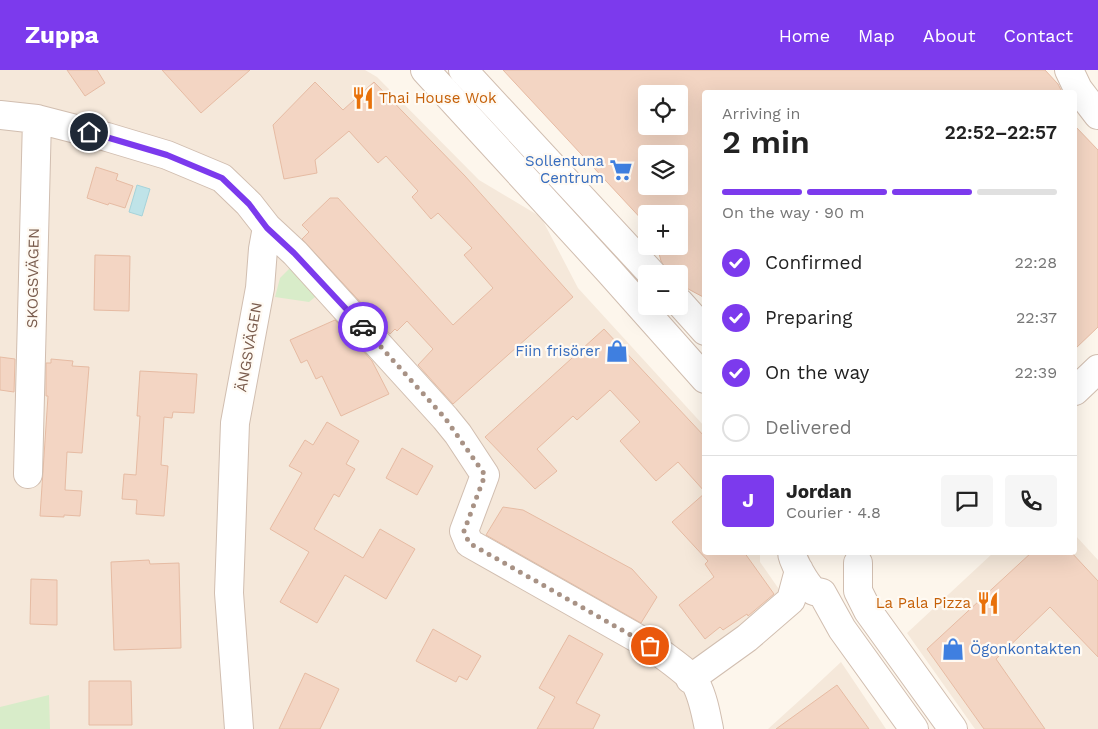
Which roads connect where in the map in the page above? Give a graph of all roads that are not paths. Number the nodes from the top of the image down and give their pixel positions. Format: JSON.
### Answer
{"nodes":[{"id":1,"x":424,"y":70,"type":"edge"},
{"id":2,"x":463,"y":70,"type":"edge"},
{"id":3,"x":1069,"y":70,"type":"edge"},
{"id":4,"x":0,"y":115,"type":"edge"},
{"id":5,"x":1098,"y":115,"type":"edge"},
{"id":6,"x":36,"y":119,"type":"junction"},
{"id":7,"x":267,"y":228,"type":"junction"},
{"id":8,"x":644,"y":265,"type":"edge"},
{"id":9,"x":688,"y":312,"type":"edge"},
{"id":10,"x":702,"y":328,"type":"edge"},
{"id":11,"x":1098,"y":369,"type":"edge"},
{"id":12,"x":702,"y":376,"type":"edge"},
{"id":13,"x":1077,"y":389,"type":"edge"},
{"id":14,"x":28,"y":474,"type":"dead end"},
{"id":15,"x":861,"y":558,"type":"edge"},
{"id":16,"x":806,"y":576,"type":"edge"},
{"id":17,"x":690,"y":678,"type":"junction"},
{"id":18,"x":240,"y":729,"type":"edge"},
{"id":19,"x":709,"y":729,"type":"edge"},
{"id":20,"x":914,"y":729,"type":"edge"},
{"id":21,"x":952,"y":729,"type":"edge"}],
"edges":[{"from":1,"to":12,"type":"street"},
{"from":2,"to":8,"type":"street"},
{"from":3,"to":5,"type":"street"},
{"from":4,"to":6,"type":"street"},
{"from":6,"to":7,"type":"street"},
{"from":6,"to":14,"type":"street","name":"SKOGSVÄGEN"},
{"from":7,"to":17,"type":"street"},
{"from":7,"to":18,"type":"street","name":"ÄNGSVÄGEN"},
{"from":9,"to":10,"type":"street"},
{"from":11,"to":13,"type":"street"},
{"from":15,"to":16,"type":"street"},
{"from":15,"to":21,"type":"street"},
{"from":16,"to":17,"type":"street"},
{"from":16,"to":20,"type":"street"},
{"from":17,"to":19,"type":"street"}]}
